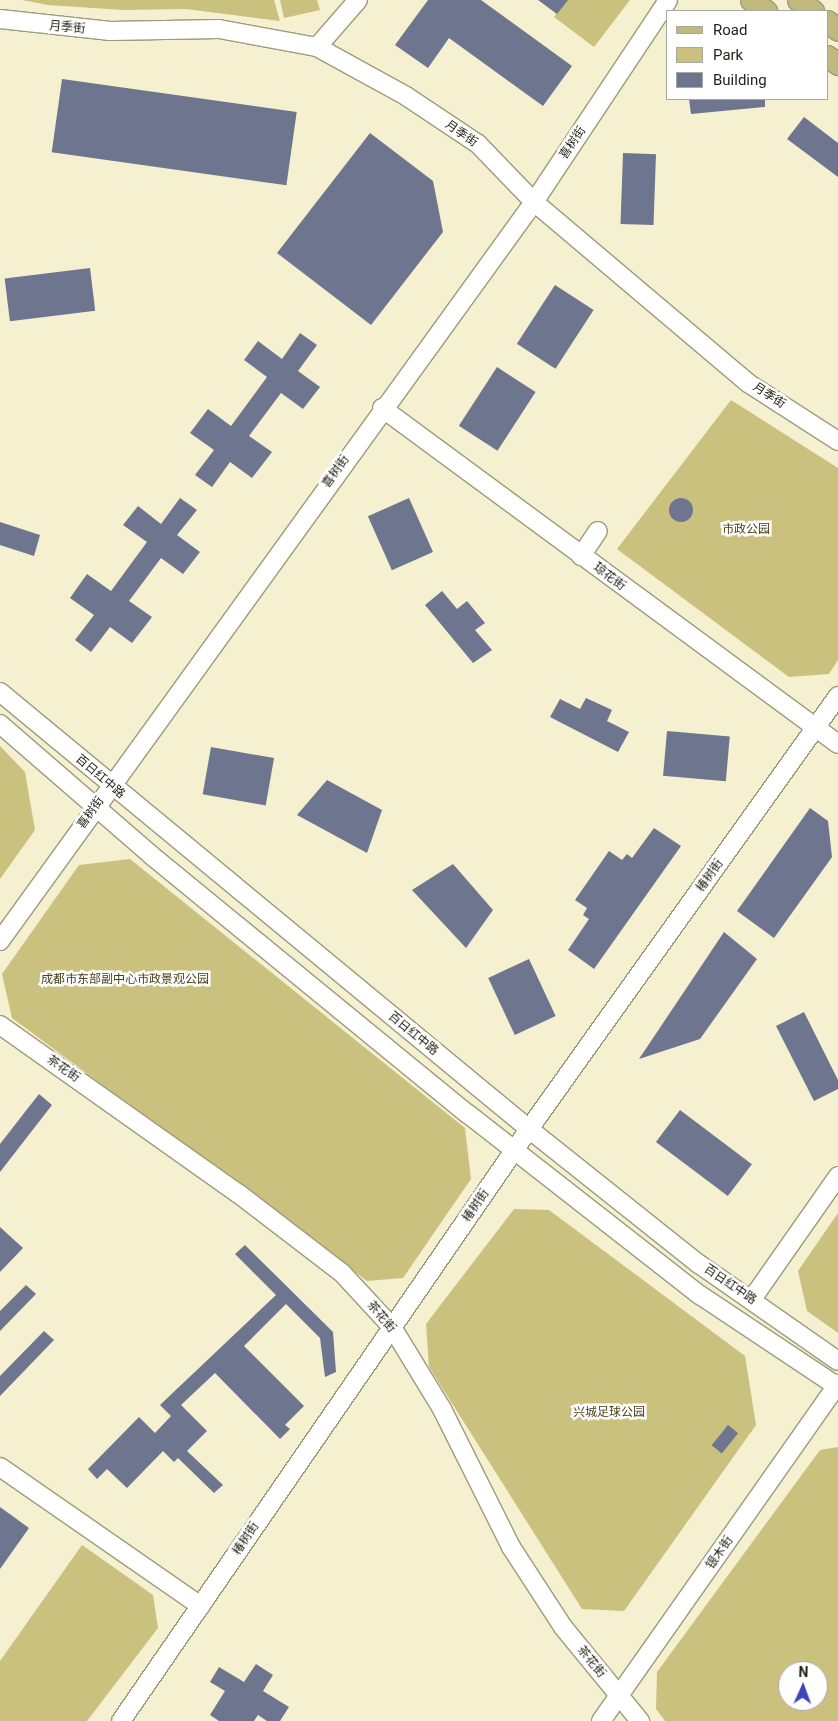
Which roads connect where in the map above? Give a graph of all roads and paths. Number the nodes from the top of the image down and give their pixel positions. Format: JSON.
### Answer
{"nodes":[{"id":1,"x":358,"y":0,"type":"edge"},
{"id":2,"x":668,"y":0,"type":"edge"},
{"id":3,"x":751,"y":0,"type":"edge"},
{"id":4,"x":798,"y":0,"type":"edge"},
{"id":5,"x":765,"y":10,"type":"edge"},
{"id":6,"x":812,"y":10,"type":"edge"},
{"id":7,"x":0,"y":18,"type":"edge"},
{"id":8,"x":828,"y":22,"type":"edge"},
{"id":9,"x":838,"y":30,"type":"edge"},
{"id":10,"x":317,"y":48,"type":"junction"},
{"id":11,"x":534,"y":202,"type":"junction"},
{"id":12,"x":382,"y":408,"type":"junction"},
{"id":13,"x":838,"y":441,"type":"edge"},
{"id":14,"x":598,"y":531,"type":"dead end"},
{"id":15,"x":581,"y":556,"type":"junction"},
{"id":16,"x":0,"y":692,"type":"edge"},
{"id":17,"x":838,"y":696,"type":"edge"},
{"id":18,"x":0,"y":724,"type":"edge"},
{"id":19,"x":814,"y":729,"type":"junction"},
{"id":20,"x":838,"y":744,"type":"edge"},
{"id":21,"x":111,"y":786,"type":"junction"},
{"id":22,"x":95,"y":808,"type":"junction"},
{"id":23,"x":0,"y":940,"type":"edge"},
{"id":24,"x":0,"y":1025,"type":"edge"},
{"id":25,"x":529,"y":1129,"type":"junction"},
{"id":26,"x":515,"y":1150,"type":"junction"},
{"id":27,"x":838,"y":1176,"type":"edge"},
{"id":28,"x":752,"y":1300,"type":"junction"},
{"id":29,"x":392,"y":1327,"type":"junction"},
{"id":30,"x":838,"y":1361,"type":"edge"},
{"id":31,"x":838,"y":1386,"type":"edge"},
{"id":32,"x":0,"y":1467,"type":"edge"},
{"id":33,"x":201,"y":1606,"type":"junction"},
{"id":34,"x":619,"y":1696,"type":"junction"},
{"id":35,"x":120,"y":1721,"type":"edge"},
{"id":36,"x":601,"y":1721,"type":"edge"},
{"id":37,"x":640,"y":1721,"type":"edge"}],
"edges":[{"from":1,"to":10,"type":"street"},
{"from":2,"to":11,"type":"street","name":"喜树街"},
{"from":3,"to":5,"type":"main road"},
{"from":4,"to":6,"type":"main road"},
{"from":7,"to":10,"type":"street","name":"月季街"},
{"from":8,"to":9,"type":"main road"},
{"from":10,"to":11,"type":"street","name":"月季街"},
{"from":11,"to":12,"type":"street","name":"喜树街"},
{"from":11,"to":13,"type":"street","name":"月季街"},
{"from":12,"to":15,"type":"street","name":"琼花街"},
{"from":12,"to":21,"type":"street","name":"喜树街"},
{"from":14,"to":15,"type":"street"},
{"from":15,"to":19,"type":"street","name":"琼花街"},
{"from":16,"to":21,"type":"street","name":"百日红中路"},
{"from":17,"to":19,"type":"street","name":"椿树街"},
{"from":18,"to":22,"type":"street","name":"百日红中路"},
{"from":19,"to":20,"type":"street","name":"琼花街"},
{"from":19,"to":25,"type":"street","name":"椿树街"},
{"from":21,"to":22,"type":"street","name":"喜树街"},
{"from":21,"to":25,"type":"street","name":"百日红中路"},
{"from":22,"to":23,"type":"street","name":"喜树街"},
{"from":22,"to":26,"type":"street","name":"百日红中路"},
{"from":24,"to":29,"type":"street","name":"茶花街"},
{"from":25,"to":26,"type":"street","name":"椿树街"},
{"from":25,"to":28,"type":"street","name":"百日红中路"},
{"from":26,"to":29,"type":"street","name":"椿树街"},
{"from":26,"to":31,"type":"street","name":"百日红中路"},
{"from":27,"to":28,"type":"street"},
{"from":28,"to":30,"type":"street","name":"百日红中路"},
{"from":29,"to":33,"type":"street","name":"椿树街"},
{"from":29,"to":34,"type":"street","name":"茶花街"},
{"from":31,"to":34,"type":"street","name":"银木街"},
{"from":32,"to":33,"type":"street"},
{"from":33,"to":35,"type":"street","name":"椿树街"},
{"from":34,"to":36,"type":"street","name":"银木街"},
{"from":34,"to":37,"type":"street","name":"茶花街"}]}
